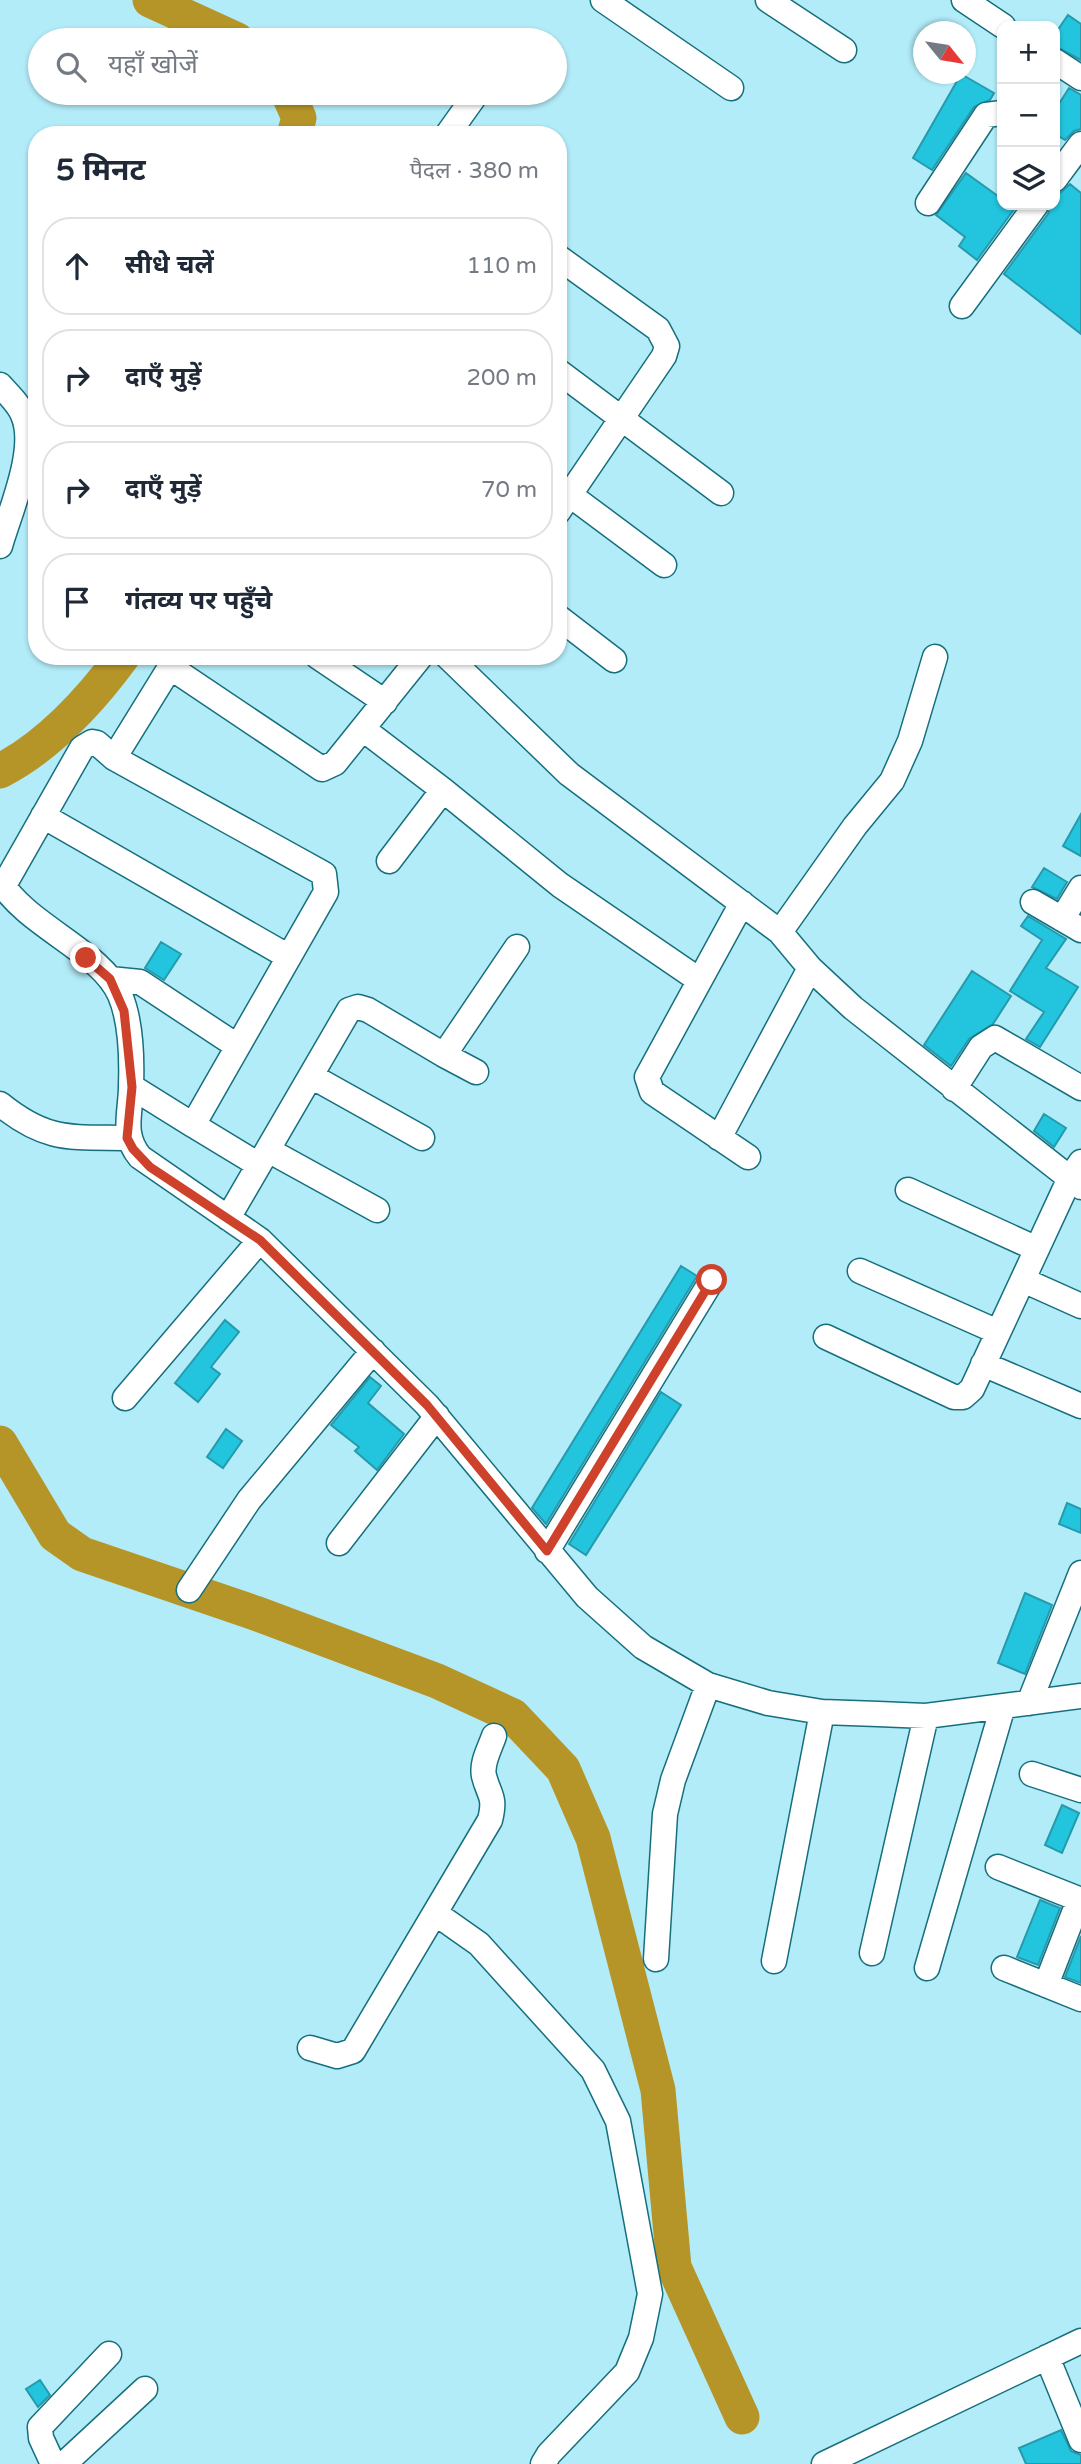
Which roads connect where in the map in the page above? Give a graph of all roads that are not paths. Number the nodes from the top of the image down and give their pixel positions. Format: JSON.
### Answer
{"nodes":[{"id":1,"x":768,"y":0,"type":"edge"},
{"id":2,"x":964,"y":0,"type":"edge"},
{"id":3,"x":608,"y":1,"type":"edge"},
{"id":4,"x":997,"y":22,"type":"edge"},
{"id":5,"x":844,"y":50,"type":"dead end"},
{"id":6,"x":1060,"y":64,"type":"edge"},
{"id":7,"x":1081,"y":78,"type":"edge"},
{"id":8,"x":731,"y":88,"type":"dead end"},
{"id":9,"x":468,"y":105,"type":"edge"},
{"id":10,"x":997,"y":113,"type":"edge"},
{"id":11,"x":453,"y":126,"type":"edge"},
{"id":12,"x":928,"y":203,"type":"dead end"},
{"id":13,"x":1032,"y":210,"type":"edge"},
{"id":14,"x":567,"y":264,"type":"edge"},
{"id":15,"x":962,"y":306,"type":"dead end"},
{"id":16,"x":567,"y":379,"type":"edge"},
{"id":17,"x":0,"y":385,"type":"edge"},
{"id":18,"x":622,"y":419,"type":"junction"},
{"id":19,"x":567,"y":491,"type":"edge"},
{"id":20,"x":721,"y":493,"type":"dead end"},
{"id":21,"x":567,"y":501,"type":"edge"},
{"id":22,"x":0,"y":546,"type":"edge"},
{"id":23,"x":664,"y":565,"type":"dead end"},
{"id":24,"x":567,"y":624,"type":"edge"},
{"id":25,"x":935,"y":657,"type":"dead end"},
{"id":26,"x":614,"y":660,"type":"dead end"},
{"id":27,"x":171,"y":665,"type":"edge"},
{"id":28,"x":177,"y":665,"type":"edge"},
{"id":29,"x":330,"y":665,"type":"edge"},
{"id":30,"x":414,"y":665,"type":"edge"},
{"id":31,"x":460,"y":665,"type":"edge"},
{"id":32,"x":384,"y":702,"type":"junction"},
{"id":33,"x":363,"y":729,"type":"junction"},
{"id":34,"x":114,"y":758,"type":"junction"},
{"id":35,"x":443,"y":790,"type":"junction"},
{"id":36,"x":43,"y":816,"type":"junction"},
{"id":37,"x":389,"y":861,"type":"dead end"},
{"id":38,"x":2,"y":884,"type":"edge"},
{"id":39,"x":1081,"y":888,"type":"edge"},
{"id":40,"x":1033,"y":902,"type":"dead end"},
{"id":41,"x":742,"y":904,"type":"junction"},
{"id":42,"x":1072,"y":925,"type":"edge"},
{"id":43,"x":780,"y":932,"type":"junction"},
{"id":44,"x":517,"y":947,"type":"dead end"},
{"id":45,"x":289,"y":957,"type":"junction"},
{"id":46,"x":810,"y":968,"type":"junction"},
{"id":47,"x":110,"y":979,"type":"junction"},
{"id":48,"x":699,"y":980,"type":"junction"},
{"id":49,"x":237,"y":1046,"type":"junction"},
{"id":50,"x":444,"y":1055,"type":"junction"},
{"id":51,"x":475,"y":1072,"type":"dead end"},
{"id":52,"x":311,"y":1076,"type":"junction"},
{"id":53,"x":132,"y":1087,"type":"junction"},
{"id":54,"x":1081,"y":1088,"type":"edge"},
{"id":55,"x":954,"y":1089,"type":"junction"},
{"id":56,"x":0,"y":1104,"type":"edge"},
{"id":57,"x":193,"y":1125,"type":"junction"},
{"id":58,"x":127,"y":1138,"type":"junction"},
{"id":59,"x":422,"y":1138,"type":"dead end"},
{"id":60,"x":719,"y":1138,"type":"junction"},
{"id":61,"x":748,"y":1157,"type":"dead end"},
{"id":62,"x":263,"y":1158,"type":"junction"},
{"id":63,"x":1077,"y":1176,"type":"edge"},
{"id":64,"x":908,"y":1190,"type":"dead end"},
{"id":65,"x":377,"y":1210,"type":"dead end"},
{"id":66,"x":228,"y":1218,"type":"junction"},
{"id":67,"x":260,"y":1240,"type":"junction"},
{"id":68,"x":1037,"y":1249,"type":"junction"},
{"id":69,"x":860,"y":1271,"type":"dead end"},
{"id":70,"x":712,"y":1280,"type":"dead end"},
{"id":71,"x":1023,"y":1280,"type":"junction"},
{"id":72,"x":1081,"y":1306,"type":"edge"},
{"id":73,"x":998,"y":1332,"type":"junction"},
{"id":74,"x":826,"y":1337,"type":"dead end"},
{"id":75,"x":373,"y":1351,"type":"junction"},
{"id":76,"x":984,"y":1364,"type":"junction"},
{"id":77,"x":125,"y":1398,"type":"dead end"},
{"id":78,"x":1081,"y":1406,"type":"edge"},
{"id":79,"x":437,"y":1416,"type":"junction"},
{"id":80,"x":339,"y":1543,"type":"dead end"},
{"id":81,"x":547,"y":1551,"type":"junction"},
{"id":82,"x":1081,"y":1573,"type":"edge"},
{"id":83,"x":189,"y":1590,"type":"dead end"},
{"id":84,"x":708,"y":1685,"type":"junction"},
{"id":85,"x":1081,"y":1696,"type":"edge"},
{"id":86,"x":1029,"y":1703,"type":"junction"},
{"id":87,"x":1003,"y":1706,"type":"junction"},
{"id":88,"x":822,"y":1712,"type":"junction"},
{"id":89,"x":926,"y":1716,"type":"junction"},
{"id":90,"x":494,"y":1737,"type":"dead end"},
{"id":91,"x":1032,"y":1774,"type":"dead end"},
{"id":92,"x":1081,"y":1790,"type":"edge"},
{"id":93,"x":998,"y":1867,"type":"dead end"},
{"id":94,"x":1080,"y":1900,"type":"edge"},
{"id":95,"x":435,"y":1913,"type":"junction"},
{"id":96,"x":872,"y":1953,"type":"dead end"},
{"id":97,"x":656,"y":1959,"type":"dead end"},
{"id":98,"x":774,"y":1961,"type":"dead end"},
{"id":99,"x":927,"y":1968,"type":"dead end"},
{"id":100,"x":1003,"y":1968,"type":"dead end"},
{"id":101,"x":1046,"y":1986,"type":"junction"},
{"id":102,"x":1081,"y":2000,"type":"edge"},
{"id":103,"x":310,"y":2048,"type":"dead end"},
{"id":104,"x":1081,"y":2341,"type":"edge"},
{"id":105,"x":109,"y":2354,"type":"dead end"},
{"id":106,"x":1051,"y":2368,"type":"junction"},
{"id":107,"x":145,"y":2389,"type":"dead end"},
{"id":108,"x":1081,"y":2440,"type":"edge"},
{"id":109,"x":53,"y":2464,"type":"edge"},
{"id":110,"x":64,"y":2464,"type":"edge"},
{"id":111,"x":544,"y":2464,"type":"edge"},
{"id":112,"x":824,"y":2464,"type":"edge"}],
"edges":[{"from":1,"to":5,"type":"street"},
{"from":2,"to":4,"type":"street"},
{"from":3,"to":8,"type":"street"},
{"from":6,"to":7,"type":"street"},
{"from":9,"to":11,"type":"street"},
{"from":10,"to":12,"type":"street"},
{"from":13,"to":15,"type":"street"},
{"from":14,"to":18,"type":"street"},
{"from":16,"to":18,"type":"street"},
{"from":17,"to":22,"type":"street"},
{"from":18,"to":19,"type":"street"},
{"from":18,"to":20,"type":"street"},
{"from":21,"to":23,"type":"street"},
{"from":24,"to":26,"type":"street"},
{"from":25,"to":43,"type":"street"},
{"from":27,"to":34,"type":"street"},
{"from":28,"to":33,"type":"street"},
{"from":29,"to":32,"type":"street"},
{"from":30,"to":32,"type":"street"},
{"from":31,"to":41,"type":"street"},
{"from":32,"to":33,"type":"street"},
{"from":33,"to":35,"type":"street"},
{"from":34,"to":36,"type":"street"},
{"from":34,"to":45,"type":"street"},
{"from":35,"to":37,"type":"street"},
{"from":35,"to":48,"type":"street"},
{"from":36,"to":38,"type":"street"},
{"from":36,"to":45,"type":"street"},
{"from":38,"to":47,"type":"street"},
{"from":39,"to":42,"type":"street"},
{"from":40,"to":42,"type":"street"},
{"from":41,"to":43,"type":"street"},
{"from":41,"to":48,"type":"street"},
{"from":43,"to":46,"type":"street"},
{"from":44,"to":50,"type":"street"},
{"from":45,"to":49,"type":"street"},
{"from":46,"to":55,"type":"street"},
{"from":46,"to":60,"type":"street"},
{"from":47,"to":49,"type":"street"},
{"from":47,"to":53,"type":"street"},
{"from":48,"to":60,"type":"street"},
{"from":49,"to":57,"type":"street"},
{"from":50,"to":51,"type":"street"},
{"from":50,"to":52,"type":"street"},
{"from":52,"to":59,"type":"street"},
{"from":52,"to":62,"type":"street"},
{"from":53,"to":57,"type":"street"},
{"from":53,"to":58,"type":"street"},
{"from":54,"to":55,"type":"street"},
{"from":55,"to":63,"type":"street"},
{"from":56,"to":58,"type":"street"},
{"from":57,"to":62,"type":"street"},
{"from":58,"to":66,"type":"street"},
{"from":60,"to":61,"type":"street"},
{"from":62,"to":65,"type":"street"},
{"from":62,"to":66,"type":"street"},
{"from":63,"to":68,"type":"street"},
{"from":64,"to":68,"type":"street"},
{"from":66,"to":67,"type":"street"},
{"from":67,"to":75,"type":"street"},
{"from":67,"to":77,"type":"street"},
{"from":68,"to":71,"type":"street"},
{"from":69,"to":73,"type":"street"},
{"from":70,"to":81,"type":"street"},
{"from":71,"to":72,"type":"street"},
{"from":71,"to":73,"type":"street"},
{"from":73,"to":76,"type":"street"},
{"from":74,"to":76,"type":"street"},
{"from":75,"to":79,"type":"street"},
{"from":75,"to":83,"type":"street"},
{"from":76,"to":78,"type":"street"},
{"from":79,"to":80,"type":"street"},
{"from":79,"to":81,"type":"street"},
{"from":81,"to":84,"type":"street"},
{"from":82,"to":86,"type":"street"},
{"from":84,"to":88,"type":"street"},
{"from":84,"to":97,"type":"street"},
{"from":85,"to":86,"type":"street"},
{"from":86,"to":87,"type":"street"},
{"from":87,"to":89,"type":"street"},
{"from":87,"to":99,"type":"street"},
{"from":88,"to":89,"type":"street"},
{"from":88,"to":98,"type":"street"},
{"from":89,"to":96,"type":"street"},
{"from":90,"to":95,"type":"street"},
{"from":91,"to":92,"type":"street"},
{"from":93,"to":94,"type":"street"},
{"from":94,"to":101,"type":"street"},
{"from":95,"to":103,"type":"street"},
{"from":95,"to":111,"type":"street"},
{"from":100,"to":101,"type":"street"},
{"from":101,"to":102,"type":"street"},
{"from":104,"to":106,"type":"street"},
{"from":105,"to":109,"type":"street"},
{"from":106,"to":108,"type":"street"},
{"from":106,"to":112,"type":"street"},
{"from":107,"to":110,"type":"street"}]}
